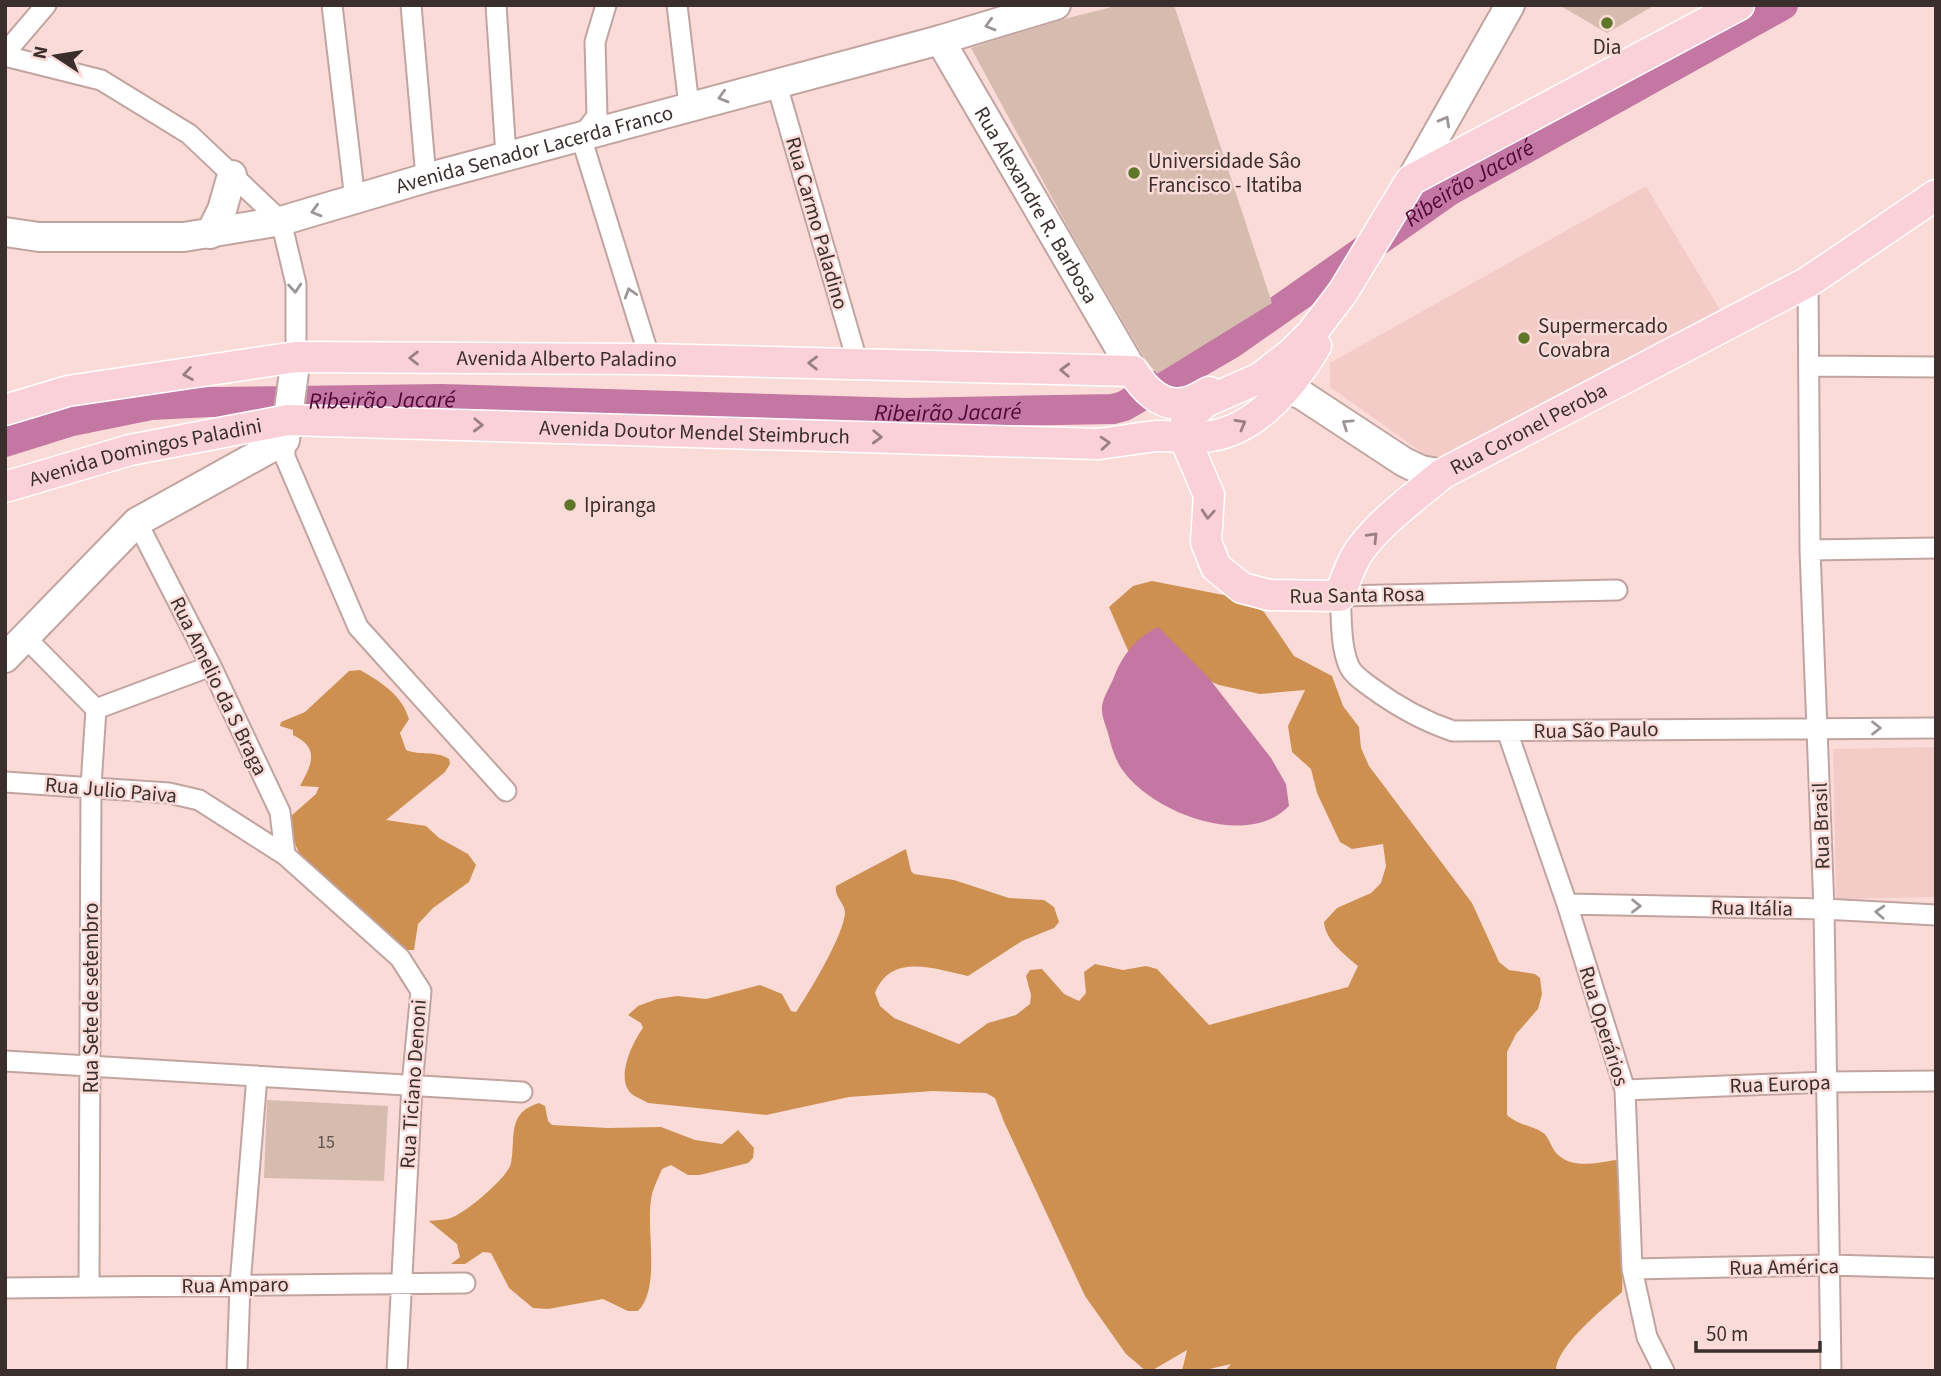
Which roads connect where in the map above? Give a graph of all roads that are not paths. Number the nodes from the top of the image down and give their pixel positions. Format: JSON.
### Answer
{"nodes":[{"id":1,"x":46,"y":5,"type":"edge"},
{"id":2,"x":332,"y":5,"type":"edge"},
{"id":3,"x":411,"y":5,"type":"edge"},
{"id":4,"x":496,"y":5,"type":"edge"},
{"id":5,"x":606,"y":5,"type":"edge"},
{"id":6,"x":677,"y":5,"type":"edge"},
{"id":7,"x":1056,"y":5,"type":"edge"},
{"id":8,"x":1510,"y":5,"type":"edge"},
{"id":9,"x":1702,"y":5,"type":"edge"},
{"id":10,"x":1739,"y":5,"type":"edge"},
{"id":11,"x":1687,"y":34,"type":"junction"},
{"id":12,"x":940,"y":40,"type":"junction"},
{"id":13,"x":5,"y":55,"type":"edge"},
{"id":14,"x":776,"y":82,"type":"junction"},
{"id":15,"x":689,"y":106,"type":"junction"},
{"id":16,"x":581,"y":136,"type":"junction"},
{"id":17,"x":506,"y":156,"type":"junction"},
{"id":18,"x":232,"y":175,"type":"junction"},
{"id":19,"x":426,"y":178,"type":"junction"},
{"id":20,"x":1411,"y":180,"type":"junction"},
{"id":21,"x":1936,"y":195,"type":"edge"},
{"id":22,"x":355,"y":200,"type":"junction"},
{"id":23,"x":281,"y":221,"type":"junction"},
{"id":24,"x":5,"y":232,"type":"edge"},
{"id":25,"x":210,"y":234,"type":"junction"},
{"id":26,"x":1808,"y":282,"type":"junction"},
{"id":27,"x":1343,"y":292,"type":"junction"},
{"id":28,"x":650,"y":359,"type":"junction"},
{"id":29,"x":295,"y":363,"type":"junction"},
{"id":30,"x":858,"y":364,"type":"junction"},
{"id":31,"x":1809,"y":366,"type":"junction"},
{"id":32,"x":1936,"y":367,"type":"edge"},
{"id":33,"x":1135,"y":375,"type":"junction"},
{"id":34,"x":1263,"y":380,"type":"junction"},
{"id":35,"x":5,"y":410,"type":"edge"},
{"id":36,"x":287,"y":423,"type":"junction"},
{"id":37,"x":1190,"y":450,"type":"junction"},
{"id":38,"x":1404,"y":462,"type":"junction"},
{"id":39,"x":1442,"y":474,"type":"junction"},
{"id":40,"x":5,"y":487,"type":"edge"},
{"id":41,"x":1397,"y":512,"type":"junction"},
{"id":42,"x":137,"y":522,"type":"junction"},
{"id":43,"x":1936,"y":548,"type":"edge"},
{"id":44,"x":1811,"y":550,"type":"junction"},
{"id":45,"x":1617,"y":590,"type":"dead end"},
{"id":46,"x":1340,"y":596,"type":"junction"},
{"id":47,"x":26,"y":638,"type":"junction"},
{"id":48,"x":5,"y":658,"type":"edge"},
{"id":49,"x":211,"y":666,"type":"junction"},
{"id":50,"x":96,"y":709,"type":"junction"},
{"id":51,"x":1816,"y":728,"type":"junction"},
{"id":52,"x":1936,"y":728,"type":"edge"},
{"id":53,"x":1507,"y":731,"type":"junction"},
{"id":54,"x":5,"y":782,"type":"edge"},
{"id":55,"x":91,"y":786,"type":"junction"},
{"id":56,"x":506,"y":791,"type":"dead end"},
{"id":57,"x":285,"y":855,"type":"junction"},
{"id":58,"x":1567,"y":904,"type":"junction"},
{"id":59,"x":1824,"y":909,"type":"junction"},
{"id":60,"x":1936,"y":915,"type":"edge"},
{"id":61,"x":5,"y":1061,"type":"edge"},
{"id":62,"x":91,"y":1066,"type":"junction"},
{"id":63,"x":257,"y":1076,"type":"junction"},
{"id":64,"x":1936,"y":1081,"type":"edge"},
{"id":65,"x":1827,"y":1082,"type":"junction"},
{"id":66,"x":412,"y":1085,"type":"junction"},
{"id":67,"x":1625,"y":1090,"type":"junction"},
{"id":68,"x":522,"y":1092,"type":"dead end"},
{"id":69,"x":1830,"y":1265,"type":"junction"},
{"id":70,"x":1936,"y":1268,"type":"edge"},
{"id":71,"x":1632,"y":1269,"type":"junction"},
{"id":72,"x":401,"y":1283,"type":"junction"},
{"id":73,"x":465,"y":1283,"type":"dead end"},
{"id":74,"x":240,"y":1285,"type":"junction"},
{"id":75,"x":89,"y":1287,"type":"junction"},
{"id":76,"x":5,"y":1288,"type":"edge"},
{"id":77,"x":237,"y":1371,"type":"edge"},
{"id":78,"x":397,"y":1371,"type":"edge"},
{"id":79,"x":1664,"y":1371,"type":"edge"},
{"id":80,"x":1832,"y":1371,"type":"edge"}],
"edges":[{"from":1,"to":13,"type":"street"},
{"from":2,"to":22,"type":"street"},
{"from":3,"to":19,"type":"street"},
{"from":4,"to":17,"type":"street"},
{"from":5,"to":16,"type":"street"},
{"from":6,"to":15,"type":"street"},
{"from":7,"to":12,"type":"main road","name":"Avenida Senador Lacerda Franco","one_way":true},
{"from":20,"to":8,"type":"main road","one_way":true},
{"from":9,"to":11,"type":"main road"},
{"from":10,"to":11,"type":"main road"},
{"from":11,"to":20,"type":"main road"},
{"from":12,"to":14,"type":"main road","name":"Avenida Senador Lacerda Franco"},
{"from":12,"to":33,"type":"main road","name":"Rua Alexandre R. Barbosa"},
{"from":13,"to":18,"type":"street"},
{"from":14,"to":15,"type":"main road","name":"Avenida Senador Lacerda Franco","one_way":true},
{"from":14,"to":30,"type":"street","name":"Rua Carmo Paladino"},
{"from":15,"to":16,"type":"main road","name":"Avenida Senador Lacerda Franco"},
{"from":16,"to":17,"type":"main road","name":"Avenida Senador Lacerda Franco"},
{"from":28,"to":16,"type":"street","one_way":true},
{"from":17,"to":19,"type":"main road","name":"Avenida Senador Lacerda Franco"},
{"from":18,"to":23,"type":"street"},
{"from":18,"to":25,"type":"main road"},
{"from":19,"to":22,"type":"main road","name":"Avenida Senador Lacerda Franco"},
{"from":20,"to":27,"type":"main road"},
{"from":21,"to":26,"type":"main road","name":"Rua Coronel Peroba"},
{"from":22,"to":23,"type":"main road","name":"Avenida Senador Lacerda Franco","one_way":true},
{"from":23,"to":25,"type":"main road","name":"Avenida Senador Lacerda Franco"},
{"from":23,"to":29,"type":"street","one_way":true},
{"from":24,"to":25,"type":"main road","name":"Avenida Senador Lacerda Franco"},
{"from":26,"to":31,"type":"street","name":"Rua Brasil"},
{"from":26,"to":39,"type":"main road","name":"Rua Coronel Peroba"},
{"from":27,"to":34,"type":"main road"},
{"from":27,"to":34,"type":"main road"},
{"from":28,"to":29,"type":"main road","name":"Avenida Alberto Paladino","one_way":true},
{"from":30,"to":28,"type":"main road","name":"Avenida Alberto Paladino","one_way":true},
{"from":29,"to":35,"type":"main road","name":"Avenida Alberto Paladino","one_way":true},
{"from":29,"to":36,"type":"main road"},
{"from":33,"to":30,"type":"main road","name":"Avenida Alberto Paladino","one_way":true},
{"from":31,"to":32,"type":"street"},
{"from":31,"to":44,"type":"street","name":"Rua Brasil"},
{"from":33,"to":34,"type":"main road"},
{"from":34,"to":37,"type":"main road","name":"Avenida Doutor Mendel Steimbruch"},
{"from":38,"to":34,"type":"main road","one_way":true},
{"from":36,"to":37,"type":"main road","name":"Avenida Doutor Mendel Steimbruch","one_way":true},
{"from":36,"to":40,"type":"main road","name":"Avenida Domingos Paladini"},
{"from":36,"to":42,"type":"main road"},
{"from":36,"to":56,"type":"street"},
{"from":37,"to":46,"type":"main road","name":"Rua Santa Rosa","one_way":true},
{"from":38,"to":39,"type":"main road"},
{"from":38,"to":41,"type":"main road"},
{"from":39,"to":41,"type":"main road","name":"Rua Coronel Peroba"},
{"from":46,"to":41,"type":"main road","name":"Rua Coronel Peroba","one_way":true},
{"from":42,"to":47,"type":"main road"},
{"from":42,"to":49,"type":"street","name":"Rua Amelio da S Braga"},
{"from":43,"to":44,"type":"street"},
{"from":44,"to":51,"type":"street","name":"Rua Brasil"},
{"from":45,"to":46,"type":"street","name":"Rua Santa Rosa"},
{"from":46,"to":53,"type":"street","name":"Rua São Paulo"},
{"from":47,"to":48,"type":"main road"},
{"from":47,"to":50,"type":"street"},
{"from":49,"to":50,"type":"street"},
{"from":49,"to":57,"type":"street","name":"Rua Amelio da S Braga"},
{"from":50,"to":55,"type":"street","name":"Rua Sete de setembro"},
{"from":51,"to":52,"type":"street","name":"Rua São Paulo","one_way":true},
{"from":51,"to":53,"type":"street","name":"Rua São Paulo"},
{"from":51,"to":59,"type":"street","name":"Rua Brasil"},
{"from":53,"to":58,"type":"street","name":"Rua Operários"},
{"from":54,"to":55,"type":"street","name":"Rua Julio Paiva"},
{"from":55,"to":57,"type":"street","name":"Rua Julio Paiva"},
{"from":55,"to":62,"type":"street","name":"Rua Sete de setembro"},
{"from":57,"to":66,"type":"street","name":"Rua Ticiano Denoni"},
{"from":58,"to":59,"type":"street","name":"Rua Itália","one_way":true},
{"from":58,"to":67,"type":"street","name":"Rua Operários"},
{"from":60,"to":59,"type":"street","name":"Rua Itália","one_way":true},
{"from":59,"to":65,"type":"street","name":"Rua Brasil"},
{"from":61,"to":62,"type":"street"},
{"from":62,"to":63,"type":"street"},
{"from":62,"to":75,"type":"street","name":"Rua Sete de setembro"},
{"from":63,"to":66,"type":"street"},
{"from":63,"to":74,"type":"street"},
{"from":64,"to":65,"type":"street","name":"Rua Europa"},
{"from":65,"to":67,"type":"street","name":"Rua Europa"},
{"from":65,"to":69,"type":"street","name":"Rua Brasil"},
{"from":66,"to":68,"type":"street"},
{"from":66,"to":72,"type":"street","name":"Rua Ticiano Denoni"},
{"from":67,"to":71,"type":"street","name":"Rua Operários"},
{"from":69,"to":70,"type":"street","name":"Rua América"},
{"from":69,"to":71,"type":"street","name":"Rua América"},
{"from":69,"to":80,"type":"street","name":"Rua Brasil"},
{"from":71,"to":79,"type":"street","name":"Rua Operários"},
{"from":72,"to":73,"type":"street","name":"Rua Amparo"},
{"from":72,"to":74,"type":"street","name":"Rua Amparo"},
{"from":72,"to":78,"type":"street","name":"Rua Ticiano Denoni"},
{"from":74,"to":75,"type":"street","name":"Rua Amparo"},
{"from":74,"to":77,"type":"street"},
{"from":75,"to":76,"type":"street","name":"Rua Amparo"}]}
